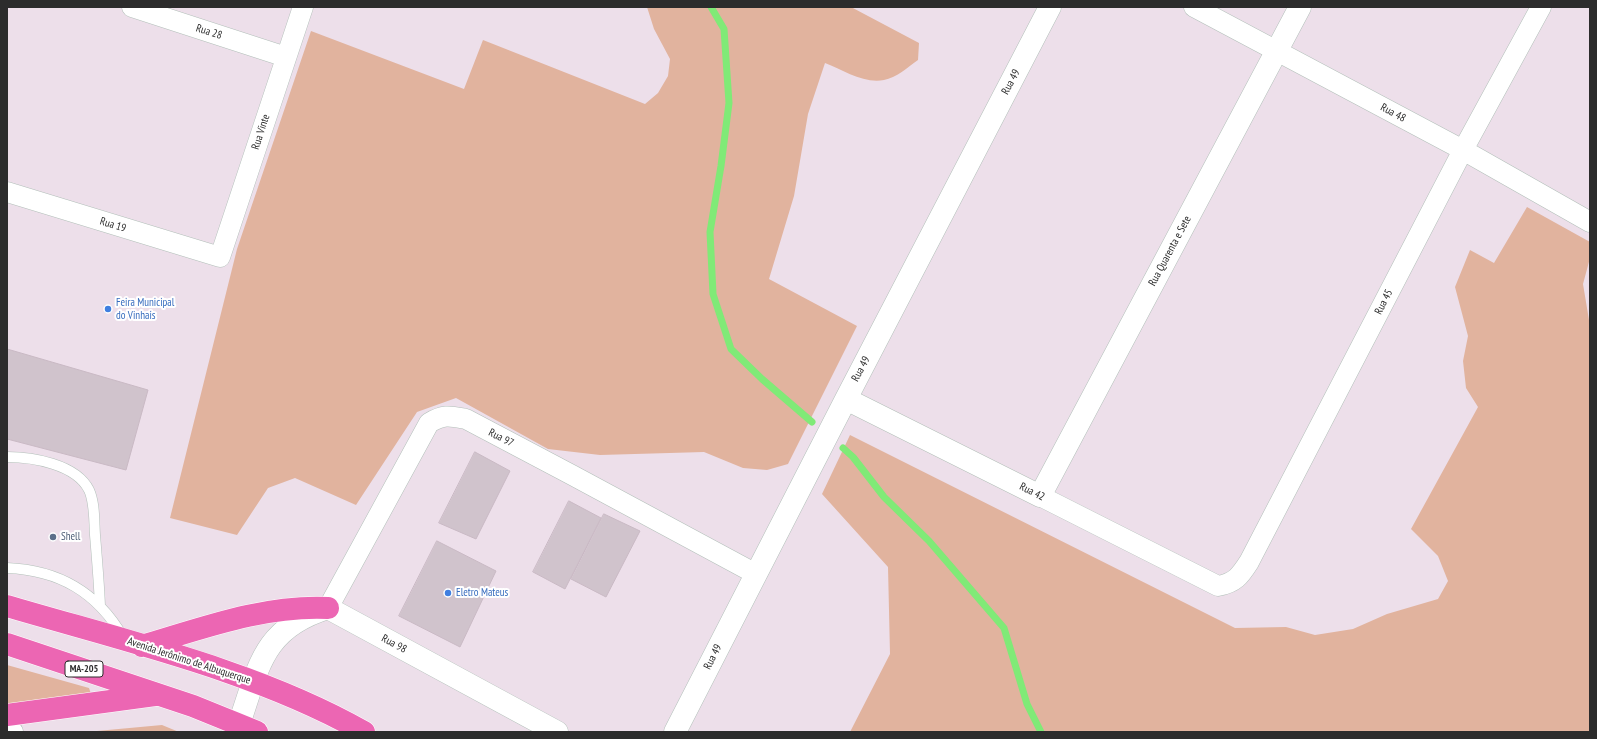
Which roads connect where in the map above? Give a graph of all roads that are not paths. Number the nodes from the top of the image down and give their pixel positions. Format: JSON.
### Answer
{"nodes":[{"id":1,"x":132,"y":7,"type":"edge"},
{"id":2,"x":303,"y":7,"type":"edge"},
{"id":3,"x":1050,"y":7,"type":"edge"},
{"id":4,"x":1194,"y":7,"type":"edge"},
{"id":5,"x":1300,"y":7,"type":"edge"},
{"id":6,"x":1541,"y":7,"type":"edge"},
{"id":7,"x":1277,"y":50,"type":"junction"},
{"id":8,"x":286,"y":57,"type":"junction"},
{"id":9,"x":1463,"y":150,"type":"junction"},
{"id":10,"x":7,"y":192,"type":"edge"},
{"id":11,"x":1590,"y":222,"type":"edge"},
{"id":12,"x":220,"y":257,"type":"joint"},
{"id":13,"x":846,"y":399,"type":"junction"},
{"id":14,"x":7,"y":457,"type":"edge"},
{"id":15,"x":1040,"y":496,"type":"junction"},
{"id":16,"x":7,"y":568,"type":"edge"},
{"id":17,"x":756,"y":574,"type":"junction"},
{"id":18,"x":1218,"y":586,"type":"joint"},
{"id":19,"x":7,"y":606,"type":"edge"},
{"id":20,"x":100,"y":606,"type":"junction"},
{"id":21,"x":328,"y":608,"type":"junction"},
{"id":22,"x":134,"y":643,"type":"junction"},
{"id":23,"x":7,"y":644,"type":"edge"},
{"id":24,"x":254,"y":682,"type":"junction"},
{"id":25,"x":160,"y":695,"type":"junction"},
{"id":26,"x":7,"y":715,"type":"edge"},
{"id":27,"x":244,"y":729,"type":"edge"},
{"id":28,"x":7,"y":730,"type":"edge"},
{"id":29,"x":12,"y":732,"type":"edge"},
{"id":30,"x":364,"y":732,"type":"edge"},
{"id":31,"x":557,"y":732,"type":"edge"},
{"id":32,"x":675,"y":732,"type":"edge"}],
"edges":[{"from":1,"to":8,"type":"street","name":"Rua 28"},
{"from":2,"to":8,"type":"street","name":"Rua Vinte"},
{"from":3,"to":13,"type":"street","name":"Rua 49"},
{"from":4,"to":7,"type":"street","name":"Rua 48"},
{"from":5,"to":7,"type":"street","name":"Rua Quarenta e Sete"},
{"from":6,"to":9,"type":"street","name":"Rua 45"},
{"from":7,"to":9,"type":"street","name":"Rua 48"},
{"from":7,"to":15,"type":"street","name":"Rua Quarenta e Sete"},
{"from":8,"to":12,"type":"street","name":"Rua Vinte"},
{"from":9,"to":11,"type":"street","name":"Rua 48"},
{"from":9,"to":18,"type":"street","name":"Rua 45"},
{"from":10,"to":12,"type":"street","name":"Rua 19"},
{"from":13,"to":15,"type":"street","name":"Rua 42"},
{"from":13,"to":17,"type":"street","name":"Rua 49"},
{"from":14,"to":20,"type":"lane"},
{"from":15,"to":18,"type":"street","name":"Rua 42"},
{"from":16,"to":20,"type":"lane"},
{"from":17,"to":21,"type":"street","name":"Rua 97"},
{"from":17,"to":32,"type":"street","name":"Rua 49"},
{"from":19,"to":22,"type":"main road","name":"Avenida Jerônimo de Albuquerque"},
{"from":20,"to":22,"type":"lane"},
{"from":21,"to":22,"type":"main road"},
{"from":21,"to":24,"type":"street"},
{"from":21,"to":31,"type":"street","name":"Rua 98"},
{"from":22,"to":24,"type":"main road","name":"Avenida Jerônimo de Albuquerque"},
{"from":23,"to":25,"type":"main road","number":"MA-205"},
{"from":24,"to":27,"type":"street"},
{"from":24,"to":30,"type":"main road","name":"Avenida Jerônimo de Albuquerque"},
{"from":25,"to":26,"type":"main road"},
{"from":25,"to":27,"type":"main road","number":"MA-205"},
{"from":28,"to":29,"type":"street"}]}
